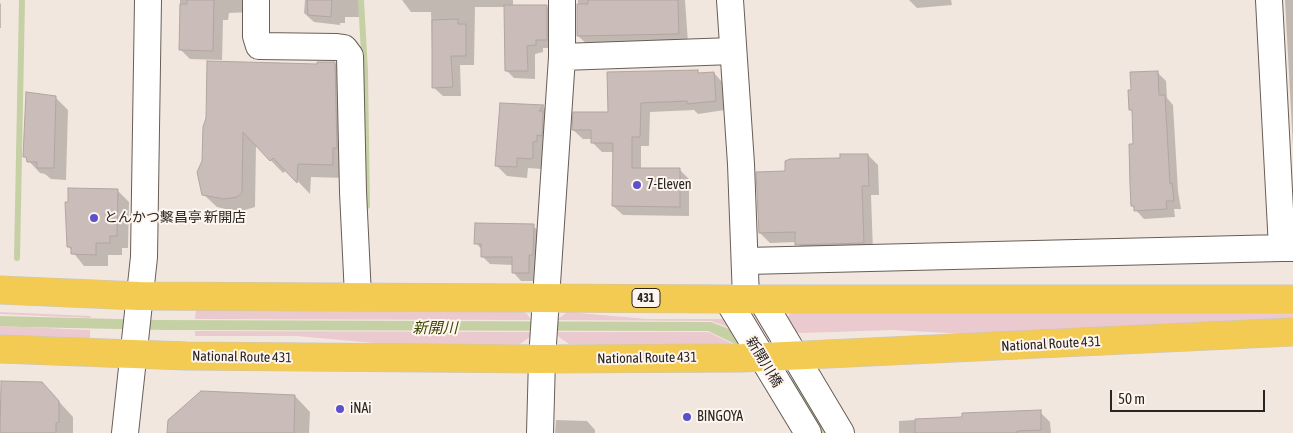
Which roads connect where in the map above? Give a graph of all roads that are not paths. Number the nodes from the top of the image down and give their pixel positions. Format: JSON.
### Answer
{"nodes":[{"id":1,"x":148,"y":0,"type":"edge"},
{"id":2,"x":256,"y":0,"type":"edge"},
{"id":3,"x":562,"y":0,"type":"edge"},
{"id":4,"x":730,"y":0,"type":"edge"},
{"id":5,"x":1269,"y":0,"type":"edge"},
{"id":6,"x":733,"y":51,"type":"junction"},
{"id":7,"x":562,"y":58,"type":"junction"},
{"id":8,"x":1288,"y":248,"type":"edge"},
{"id":9,"x":746,"y":261,"type":"junction"},
{"id":10,"x":0,"y":290,"type":"edge"},
{"id":11,"x":358,"y":296,"type":"junction"},
{"id":12,"x":745,"y":299,"type":"junction"},
{"id":13,"x":1293,"y":299,"type":"edge"},
{"id":14,"x":547,"y":300,"type":"junction"},
{"id":15,"x":139,"y":302,"type":"junction"},
{"id":16,"x":1293,"y":332,"type":"edge"},
{"id":17,"x":134,"y":348,"type":"junction"},
{"id":18,"x":0,"y":349,"type":"edge"},
{"id":19,"x":542,"y":357,"type":"junction"},
{"id":20,"x":769,"y":357,"type":"junction"},
{"id":21,"x":124,"y":433,"type":"edge"},
{"id":22,"x":540,"y":433,"type":"edge"},
{"id":23,"x":808,"y":433,"type":"edge"},
{"id":24,"x":842,"y":433,"type":"edge"}],
"edges":[{"from":1,"to":15,"type":"street"},
{"from":2,"to":11,"type":"street"},
{"from":3,"to":7,"type":"street"},
{"from":4,"to":6,"type":"street"},
{"from":5,"to":8,"type":"street"},
{"from":6,"to":7,"type":"street"},
{"from":6,"to":9,"type":"street"},
{"from":7,"to":14,"type":"street"},
{"from":8,"to":9,"type":"street"},
{"from":9,"to":12,"type":"street"},
{"from":10,"to":15,"type":"highway","number":"431"},
{"from":11,"to":14,"type":"highway","number":"431"},
{"from":11,"to":15,"type":"highway","number":"431"},
{"from":12,"to":13,"type":"highway","number":"431"},
{"from":12,"to":14,"type":"highway","number":"431"},
{"from":12,"to":20,"type":"street"},
{"from":12,"to":20,"type":"street","name":"新開川橋"},
{"from":14,"to":19,"type":"street"},
{"from":15,"to":17,"type":"street"},
{"from":16,"to":20,"type":"highway","name":"National Route 431"},
{"from":17,"to":18,"type":"highway","name":"National Route 431"},
{"from":17,"to":19,"type":"highway","name":"National Route 431"},
{"from":17,"to":21,"type":"street"},
{"from":19,"to":20,"type":"highway","name":"National Route 431"},
{"from":19,"to":22,"type":"street"},
{"from":20,"to":23,"type":"street","name":"新開川橋"},
{"from":20,"to":24,"type":"street"}]}
